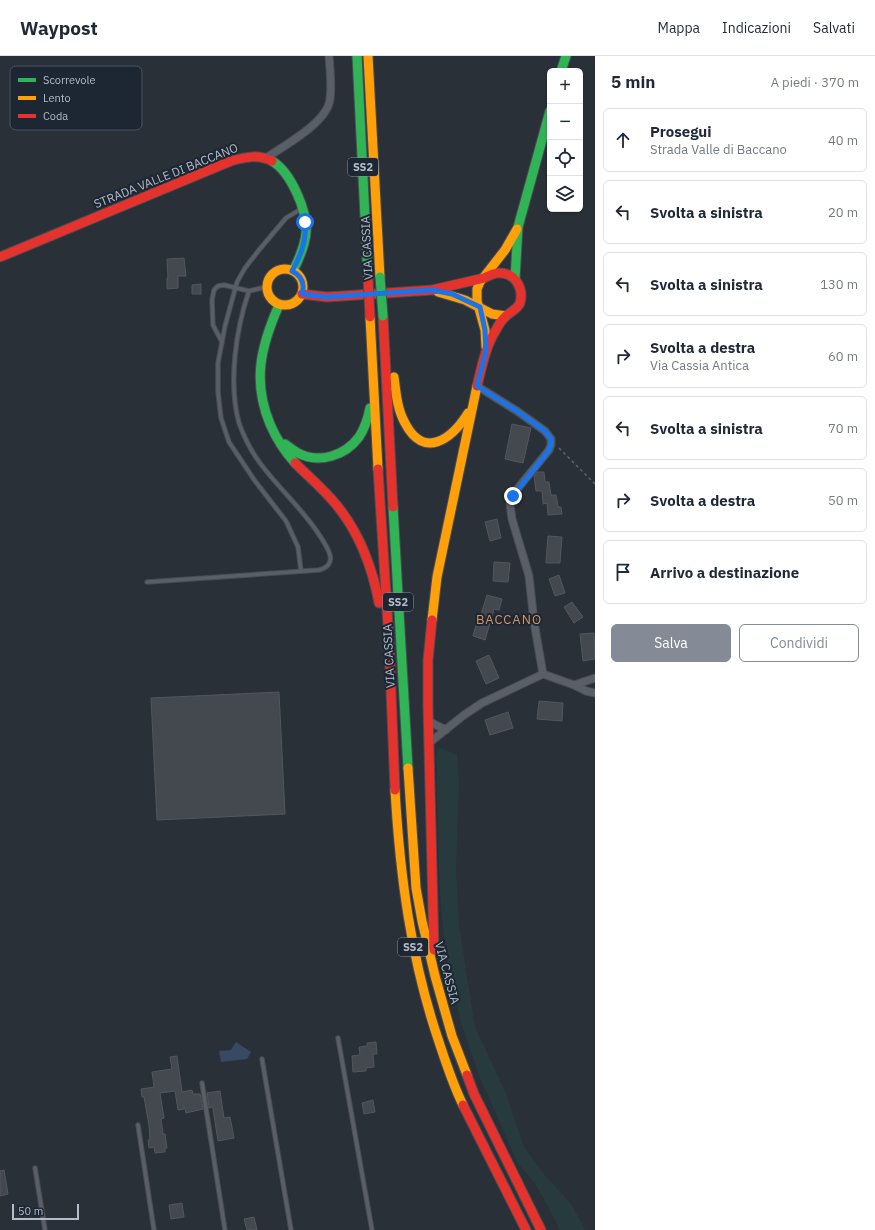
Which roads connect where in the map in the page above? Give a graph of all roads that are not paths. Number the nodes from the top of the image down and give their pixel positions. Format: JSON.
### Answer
{"nodes":[{"id":1,"x":329,"y":56,"type":"edge"},
{"id":2,"x":357,"y":56,"type":"edge"},
{"id":3,"x":368,"y":56,"type":"edge"},
{"id":4,"x":566,"y":56,"type":"edge"},
{"id":5,"x":562,"y":68,"type":"edge"},
{"id":6,"x":547,"y":122,"type":"edge"},
{"id":7,"x":266,"y":158,"type":"junction"},
{"id":8,"x":302,"y":209,"type":"junction"},
{"id":9,"x":518,"y":227,"type":"junction"},
{"id":10,"x":0,"y":258,"type":"edge"},
{"id":11,"x":292,"y":271,"type":"junction"},
{"id":12,"x":484,"y":278,"type":"junction"},
{"id":13,"x":515,"y":279,"type":"junction"},
{"id":14,"x":266,"y":287,"type":"junction"},
{"id":15,"x":235,"y":288,"type":"junction"},
{"id":16,"x":249,"y":290,"type":"junction"},
{"id":17,"x":432,"y":290,"type":"junction"},
{"id":18,"x":302,"y":294,"type":"junction"},
{"id":19,"x":279,"y":305,"type":"junction"},
{"id":20,"x":480,"y":307,"type":"junction"},
{"id":21,"x":383,"y":316,"type":"junction"},
{"id":22,"x":506,"y":316,"type":"junction"},
{"id":23,"x":222,"y":342,"type":"junction"},
{"id":24,"x":486,"y":351,"type":"junction"},
{"id":25,"x":373,"y":373,"type":"junction"},
{"id":26,"x":477,"y":386,"type":"junction"},
{"id":27,"x":473,"y":403,"type":"junction"},
{"id":28,"x":276,"y":436,"type":"junction"},
{"id":29,"x":301,"y":572,"type":"junction"},
{"id":30,"x":147,"y":582,"type":"dead end"},
{"id":31,"x":389,"y":642,"type":"junction"},
{"id":32,"x":543,"y":674,"type":"junction"},
{"id":33,"x":595,"y":678,"type":"edge"},
{"id":34,"x":574,"y":685,"type":"junction"},
{"id":35,"x":595,"y":693,"type":"edge"},
{"id":36,"x":428,"y":721,"type":"junction"},
{"id":37,"x":446,"y":730,"type":"junction"},
{"id":38,"x":429,"y":743,"type":"junction"},
{"id":39,"x":435,"y":976,"type":"junction"},
{"id":40,"x":338,"y":1038,"type":"dead end"},
{"id":41,"x":262,"y":1060,"type":"dead end"},
{"id":42,"x":202,"y":1083,"type":"dead end"},
{"id":43,"x":138,"y":1125,"type":"dead end"},
{"id":44,"x":36,"y":1168,"type":"dead end"},
{"id":45,"x":524,"y":1228,"type":"edge"},
{"id":46,"x":45,"y":1230,"type":"edge"},
{"id":47,"x":154,"y":1230,"type":"edge"},
{"id":48,"x":225,"y":1230,"type":"edge"},
{"id":49,"x":291,"y":1230,"type":"edge"},
{"id":50,"x":372,"y":1230,"type":"edge"},
{"id":51,"x":541,"y":1230,"type":"edge"}],
"edges":[{"from":1,"to":7,"type":"street"},
{"from":2,"to":25,"type":"main road","name":"VIA CASSIA","number":"SS2","bridge":true},
{"from":3,"to":21,"type":"main road","name":"VIA CASSIA","number":"SS2","bridge":true},
{"from":4,"to":5,"type":"main road"},
{"from":6,"to":9,"type":"main road"},
{"from":7,"to":8,"type":"main road"},
{"from":7,"to":10,"type":"main road","name":"STRADA VALLE DI BACCANO"},
{"from":8,"to":11,"type":"main road"},
{"from":8,"to":15,"type":"lane"},
{"from":9,"to":12,"type":"main road"},
{"from":9,"to":13,"type":"main road"},
{"from":11,"to":14,"type":"main road"},
{"from":11,"to":18,"type":"main road"},
{"from":12,"to":13,"type":"main road"},
{"from":12,"to":17,"type":"main road"},
{"from":12,"to":20,"type":"main road"},
{"from":13,"to":22,"type":"main road"},
{"from":14,"to":16,"type":"lane"},
{"from":14,"to":19,"type":"main road"},
{"from":15,"to":16,"type":"lane"},
{"from":15,"to":23,"type":"lane"},
{"from":15,"to":23,"type":"lane"},
{"from":16,"to":29,"type":"lane"},
{"from":17,"to":18,"type":"main road"},
{"from":17,"to":20,"type":"main road"},
{"from":18,"to":19,"type":"main road"},
{"from":19,"to":28,"type":"main road"},
{"from":20,"to":22,"type":"main road"},
{"from":20,"to":24,"type":"main road"},
{"from":21,"to":27,"type":"main road"},
{"from":21,"to":39,"type":"main road","name":"VIA CASSIA","number":"SS2"},
{"from":22,"to":24,"type":"main road"},
{"from":23,"to":29,"type":"lane"},
{"from":24,"to":26,"type":"main road"},
{"from":25,"to":28,"type":"main road"},
{"from":25,"to":31,"type":"main road","name":"VIA CASSIA","number":"SS2"},
{"from":26,"to":27,"type":"main road"},
{"from":26,"to":32,"type":"street"},
{"from":27,"to":36,"type":"main road"},
{"from":28,"to":31,"type":"main road"},
{"from":29,"to":30,"type":"lane"},
{"from":31,"to":45,"type":"main road","name":"VIA CASSIA","number":"SS2"},
{"from":32,"to":34,"type":"street"},
{"from":32,"to":37,"type":"street"},
{"from":33,"to":34,"type":"street"},
{"from":34,"to":35,"type":"street"},
{"from":36,"to":37,"type":"street"},
{"from":36,"to":38,"type":"main road"},
{"from":37,"to":38,"type":"street"},
{"from":38,"to":39,"type":"main road"},
{"from":39,"to":51,"type":"main road","name":"VIA CASSIA","number":"SS2"},
{"from":40,"to":50,"type":"lane"},
{"from":41,"to":49,"type":"lane"},
{"from":42,"to":48,"type":"lane"},
{"from":43,"to":47,"type":"lane"},
{"from":44,"to":46,"type":"lane"}]}
